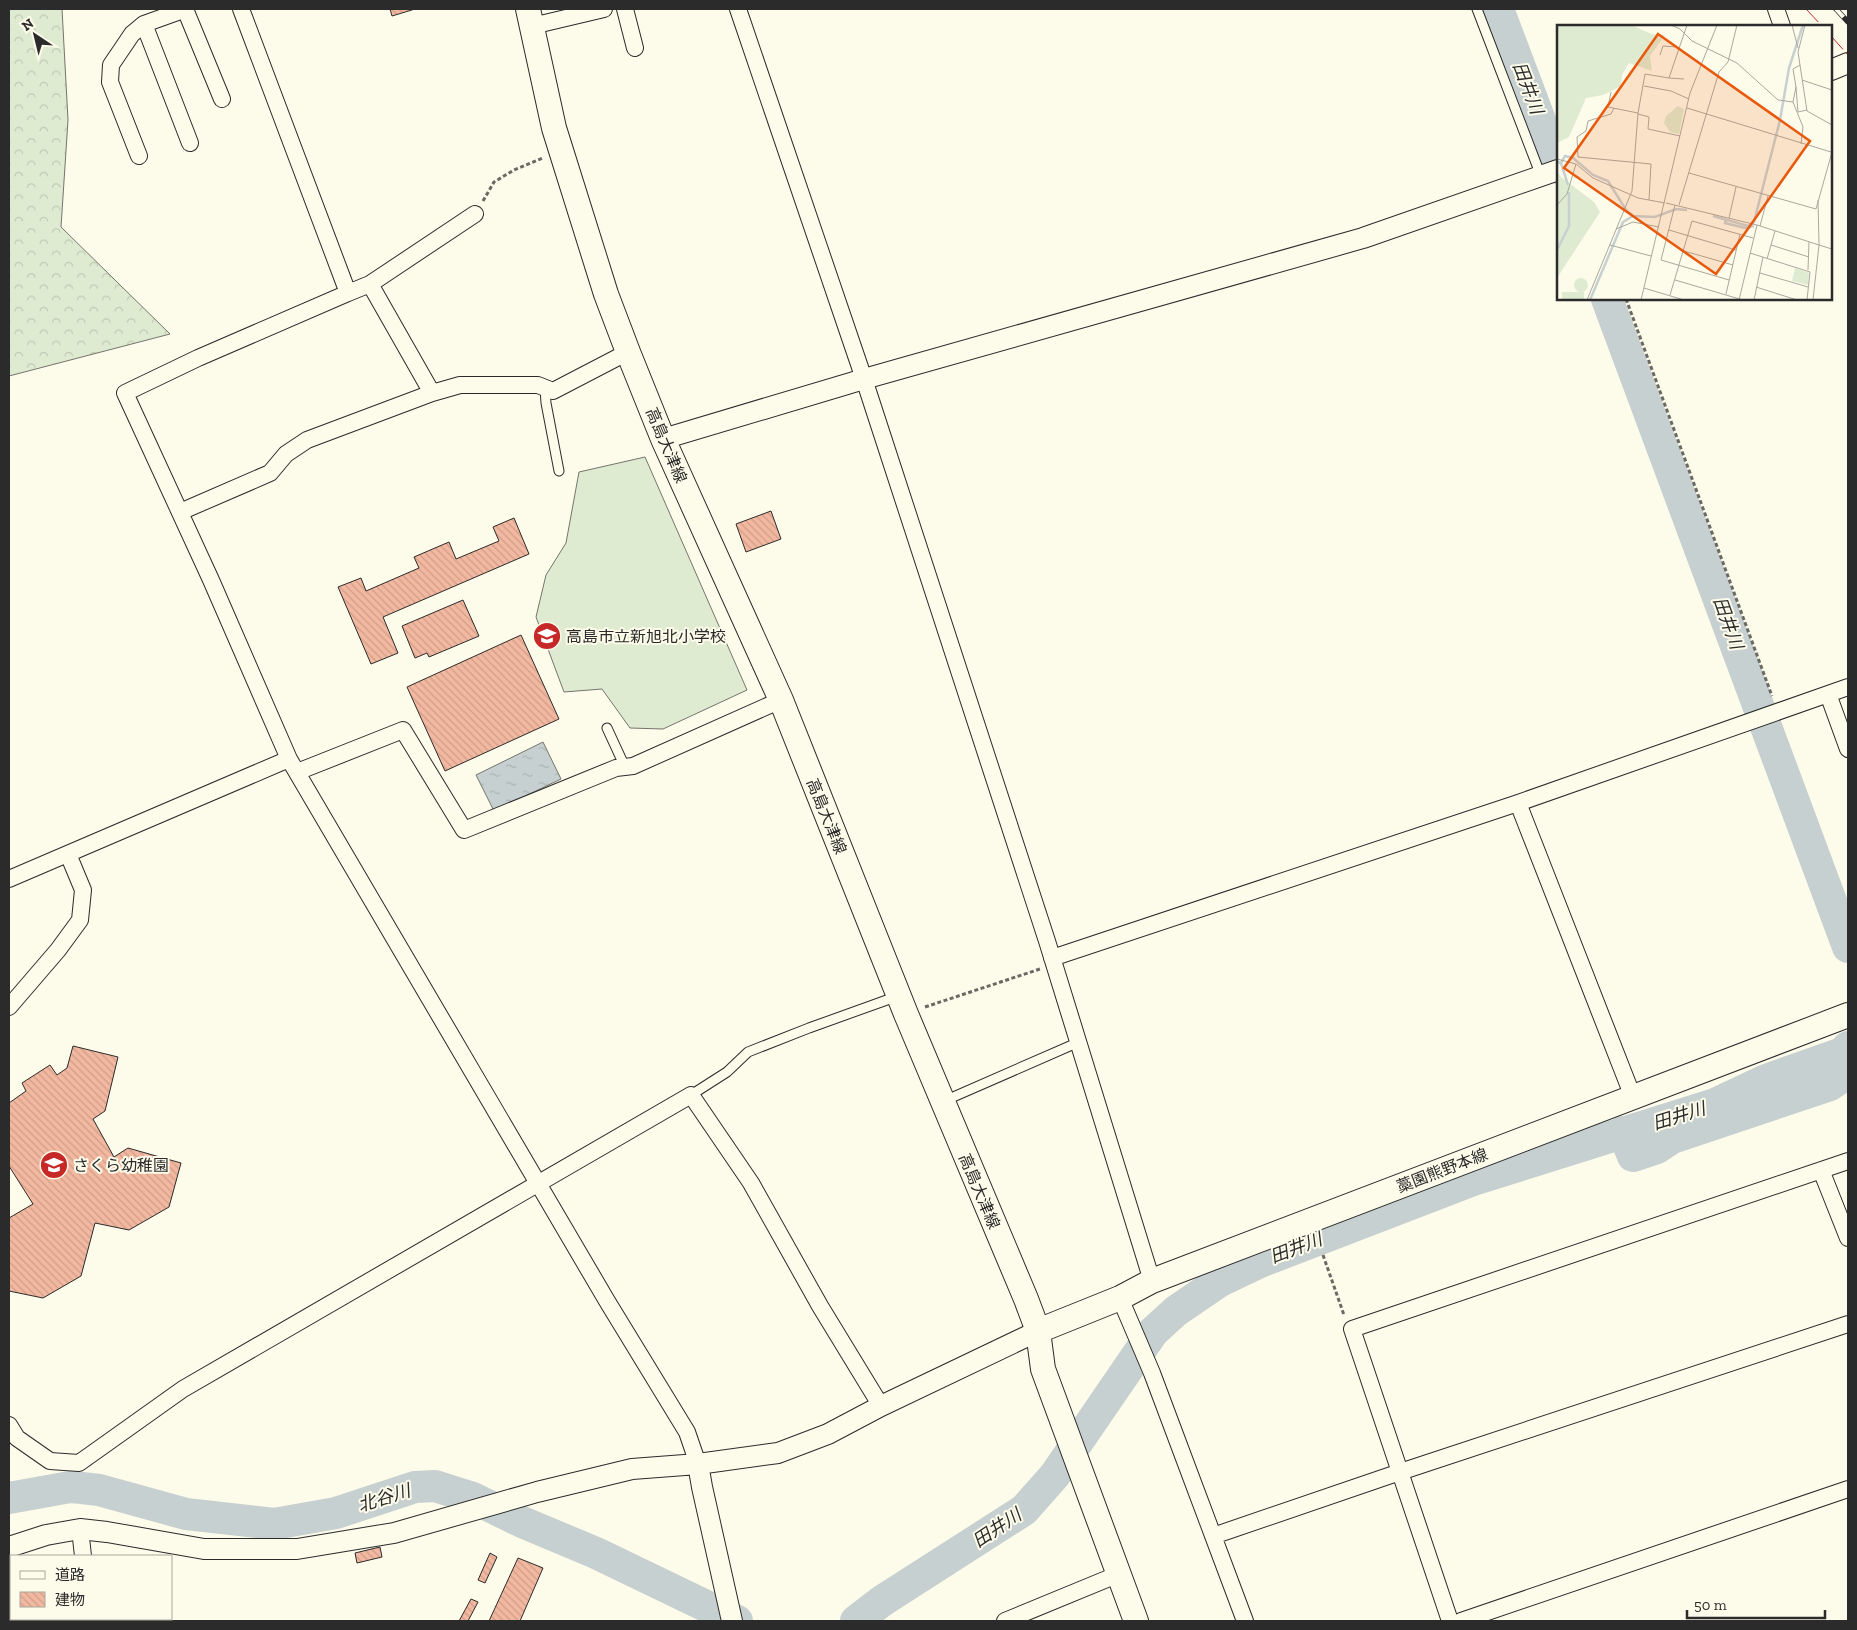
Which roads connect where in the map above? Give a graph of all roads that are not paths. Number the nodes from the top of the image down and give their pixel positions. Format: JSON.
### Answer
{"nodes":[{"id":1,"x":185,"y":9,"type":"edge"},
{"id":2,"x":241,"y":9,"type":"edge"},
{"id":3,"x":604,"y":9,"type":"edge"},
{"id":4,"x":625,"y":9,"type":"edge"},
{"id":5,"x":738,"y":9,"type":"edge"},
{"id":6,"x":1477,"y":9,"type":"edge"},
{"id":7,"x":1776,"y":9,"type":"edge"},
{"id":8,"x":530,"y":17,"type":"edge"},
{"id":9,"x":144,"y":24,"type":"junction"},
{"id":10,"x":1782,"y":25,"type":"edge"},
{"id":11,"x":635,"y":48,"type":"dead end"},
{"id":12,"x":1848,"y":63,"type":"edge"},
{"id":13,"x":1832,"y":70,"type":"edge"},
{"id":14,"x":222,"y":99,"type":"dead end"},
{"id":15,"x":190,"y":143,"type":"dead end"},
{"id":16,"x":139,"y":156,"type":"dead end"},
{"id":17,"x":1548,"y":173,"type":"edge"},
{"id":18,"x":475,"y":214,"type":"road end"},
{"id":19,"x":370,"y":284,"type":"junction"},
{"id":20,"x":348,"y":293,"type":"junction"},
{"id":21,"x":628,"y":352,"type":"junction"},
{"id":22,"x":864,"y":379,"type":"junction"},
{"id":23,"x":545,"y":388,"type":"junction"},
{"id":24,"x":432,"y":393,"type":"junction"},
{"id":25,"x":663,"y":439,"type":"junction"},
{"id":26,"x":559,"y":471,"type":"dead end"},
{"id":27,"x":180,"y":512,"type":"junction"},
{"id":28,"x":1848,"y":687,"type":"edge"},
{"id":29,"x":1828,"y":694,"type":"junction"},
{"id":30,"x":780,"y":700,"type":"junction"},
{"id":31,"x":607,"y":728,"type":"dead end"},
{"id":32,"x":1848,"y":749,"type":"edge"},
{"id":33,"x":293,"y":766,"type":"junction"},
{"id":34,"x":625,"y":767,"type":"junction"},
{"id":35,"x":1518,"y":803,"type":"junction"},
{"id":36,"x":68,"y":854,"type":"junction"},
{"id":37,"x":9,"y":879,"type":"edge"},
{"id":38,"x":1052,"y":958,"type":"junction"},
{"id":39,"x":902,"y":1005,"type":"junction"},
{"id":40,"x":9,"y":1007,"type":"edge"},
{"id":41,"x":1848,"y":1015,"type":"edge"},
{"id":42,"x":1079,"y":1042,"type":"junction"},
{"id":43,"x":691,"y":1095,"type":"junction"},
{"id":44,"x":1633,"y":1097,"type":"junction"},
{"id":45,"x":942,"y":1102,"type":"junction"},
{"id":46,"x":1848,"y":1160,"type":"edge"},
{"id":47,"x":1821,"y":1170,"type":"junction"},
{"id":48,"x":539,"y":1184,"type":"junction"},
{"id":49,"x":1848,"y":1238,"type":"edge"},
{"id":50,"x":1152,"y":1281,"type":"junction"},
{"id":51,"x":1120,"y":1298,"type":"junction"},
{"id":52,"x":1848,"y":1324,"type":"edge"},
{"id":53,"x":1038,"y":1331,"type":"junction"},
{"id":54,"x":882,"y":1406,"type":"junction"},
{"id":55,"x":9,"y":1425,"type":"edge"},
{"id":56,"x":698,"y":1464,"type":"junction"},
{"id":57,"x":1400,"y":1472,"type":"junction"},
{"id":58,"x":1848,"y":1489,"type":"edge"},
{"id":59,"x":80,"y":1529,"type":"junction"},
{"id":60,"x":1213,"y":1536,"type":"junction"},
{"id":61,"x":9,"y":1547,"type":"edge"},
{"id":62,"x":83,"y":1555,"type":"edge"},
{"id":63,"x":1119,"y":1574,"type":"junction"},
{"id":64,"x":732,"y":1621,"type":"edge"},
{"id":65,"x":1005,"y":1621,"type":"edge"},
{"id":66,"x":1136,"y":1621,"type":"edge"},
{"id":67,"x":1245,"y":1621,"type":"edge"},
{"id":68,"x":1450,"y":1621,"type":"edge"},
{"id":69,"x":1461,"y":1621,"type":"edge"}],
"edges":[{"from":1,"to":9,"type":"street"},
{"from":1,"to":14,"type":"street"},
{"from":2,"to":20,"type":"street"},
{"from":3,"to":8,"type":"street"},
{"from":4,"to":11,"type":"street"},
{"from":5,"to":22,"type":"street"},
{"from":6,"to":17,"type":"lane"},
{"from":7,"to":10,"type":"street"},
{"from":8,"to":21,"type":"main road","name":"高島大津線"},
{"from":9,"to":15,"type":"street"},
{"from":9,"to":16,"type":"street"},
{"from":12,"to":13,"type":"street"},
{"from":17,"to":22,"type":"street"},
{"from":18,"to":19,"type":"street"},
{"from":19,"to":20,"type":"street"},
{"from":19,"to":24,"type":"street"},
{"from":20,"to":27,"type":"street"},
{"from":21,"to":23,"type":"street"},
{"from":21,"to":25,"type":"main road","name":"高島大津線"},
{"from":22,"to":25,"type":"street"},
{"from":22,"to":38,"type":"street"},
{"from":23,"to":24,"type":"street"},
{"from":23,"to":26,"type":"lane"},
{"from":24,"to":27,"type":"street"},
{"from":25,"to":30,"type":"main road","name":"高島大津線"},
{"from":27,"to":33,"type":"street"},
{"from":28,"to":29,"type":"street"},
{"from":29,"to":32,"type":"street"},
{"from":29,"to":35,"type":"street"},
{"from":30,"to":34,"type":"street"},
{"from":30,"to":39,"type":"main road","name":"高島大津線"},
{"from":31,"to":34,"type":"lane"},
{"from":33,"to":34,"type":"street"},
{"from":33,"to":36,"type":"street"},
{"from":33,"to":48,"type":"street"},
{"from":35,"to":38,"type":"street"},
{"from":35,"to":44,"type":"street"},
{"from":36,"to":37,"type":"street"},
{"from":36,"to":40,"type":"street"},
{"from":38,"to":42,"type":"street"},
{"from":39,"to":43,"type":"lane"},
{"from":39,"to":45,"type":"main road","name":"高島大津線"},
{"from":41,"to":44,"type":"main road","name":"藁園熊野本線"},
{"from":42,"to":45,"type":"lane"},
{"from":42,"to":50,"type":"street"},
{"from":43,"to":48,"type":"street"},
{"from":43,"to":54,"type":"street"},
{"from":44,"to":50,"type":"main road","name":"藁園熊野本線"},
{"from":45,"to":53,"type":"main road","name":"高島大津線"},
{"from":46,"to":47,"type":"street"},
{"from":47,"to":49,"type":"street"},
{"from":47,"to":57,"type":"street"},
{"from":48,"to":55,"type":"street"},
{"from":48,"to":56,"type":"street"},
{"from":50,"to":51,"type":"main road","name":"藁園熊野本線"},
{"from":51,"to":53,"type":"main road","name":"藁園熊野本線"},
{"from":51,"to":60,"type":"street"},
{"from":52,"to":57,"type":"street"},
{"from":53,"to":54,"type":"street"},
{"from":53,"to":63,"type":"main road","name":"高島大津線"},
{"from":54,"to":56,"type":"street"},
{"from":56,"to":59,"type":"street"},
{"from":56,"to":64,"type":"street"},
{"from":57,"to":60,"type":"street"},
{"from":57,"to":68,"type":"street"},
{"from":58,"to":69,"type":"street"},
{"from":59,"to":61,"type":"street"},
{"from":59,"to":62,"type":"street"},
{"from":60,"to":67,"type":"street"},
{"from":63,"to":65,"type":"street"},
{"from":63,"to":66,"type":"main road","name":"高島大津線"}]}
